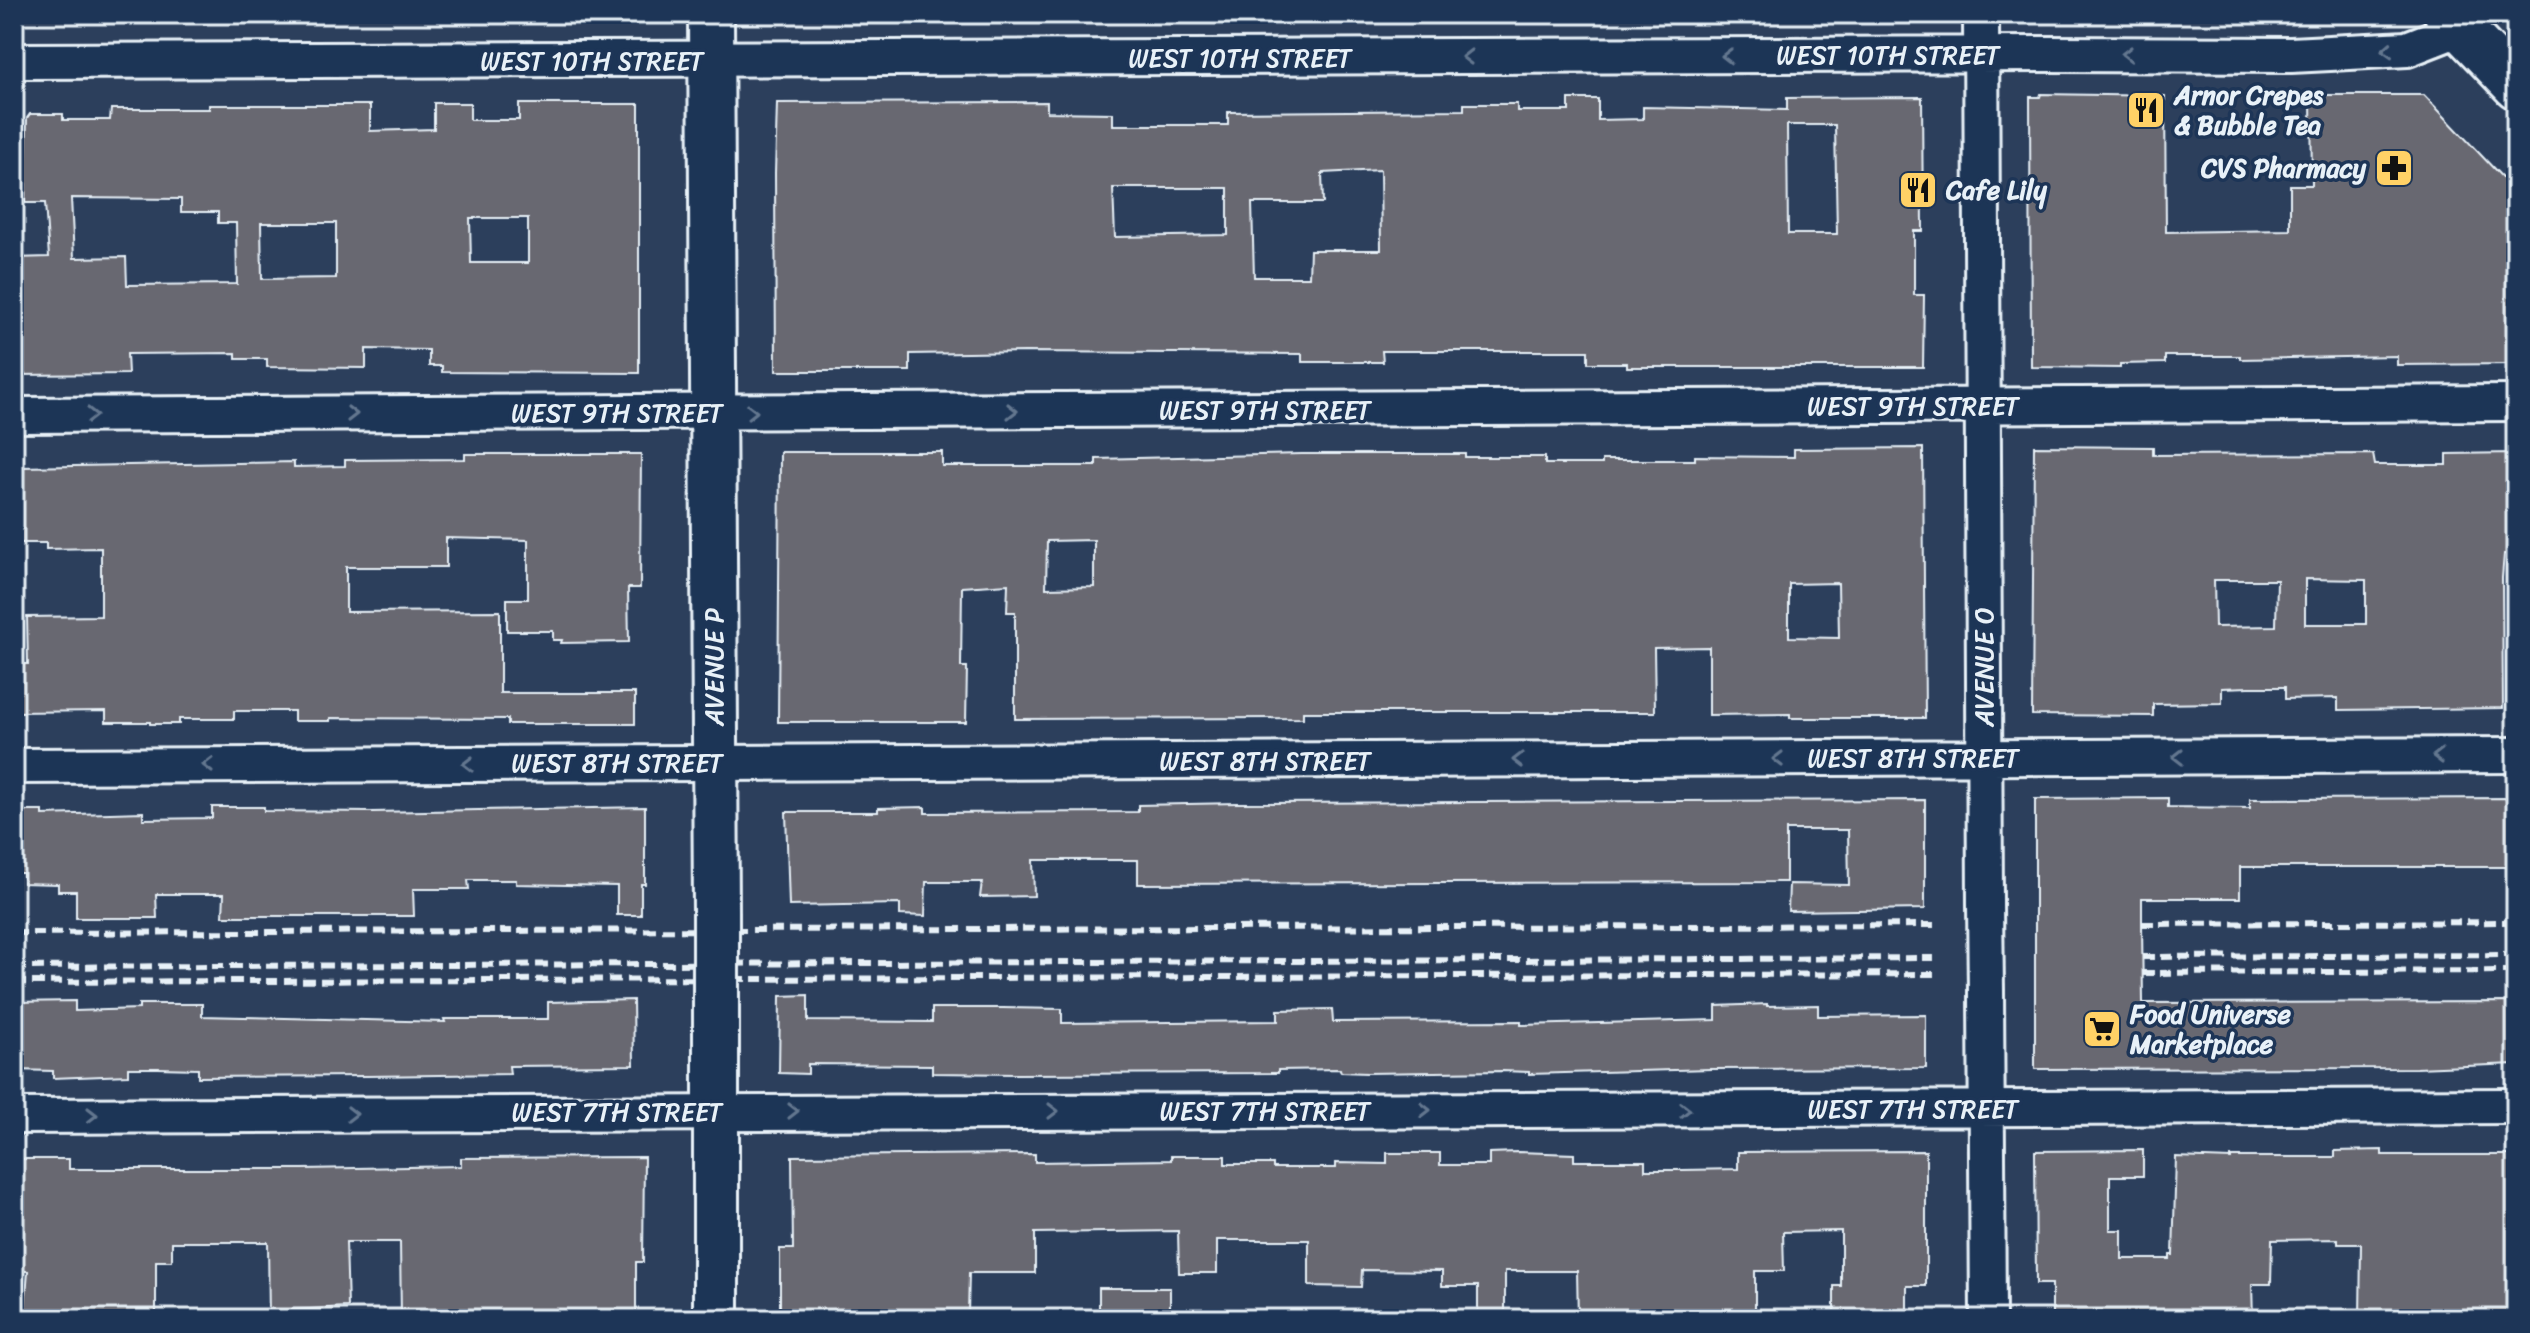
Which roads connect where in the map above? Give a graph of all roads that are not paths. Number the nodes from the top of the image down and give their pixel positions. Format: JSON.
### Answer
{"nodes":[{"id":1,"x":711,"y":14,"type":"edge"},
{"id":2,"x":1981,"y":14,"type":"edge"},
{"id":3,"x":2454,"y":21,"type":"edge"},
{"id":4,"x":1981,"y":54,"type":"junction"},
{"id":5,"x":14,"y":61,"type":"edge"},
{"id":6,"x":711,"y":61,"type":"junction"},
{"id":7,"x":2516,"y":86,"type":"edge"},
{"id":8,"x":2516,"y":403,"type":"edge"},
{"id":9,"x":1982,"y":406,"type":"junction"},
{"id":10,"x":712,"y":412,"type":"junction"},
{"id":11,"x":14,"y":415,"type":"edge"},
{"id":12,"x":2516,"y":755,"type":"edge"},
{"id":13,"x":1984,"y":758,"type":"junction"},
{"id":14,"x":714,"y":762,"type":"junction"},
{"id":15,"x":14,"y":766,"type":"edge"},
{"id":16,"x":2516,"y":1106,"type":"edge"},
{"id":17,"x":1986,"y":1109,"type":"junction"},
{"id":18,"x":715,"y":1112,"type":"junction"},
{"id":19,"x":14,"y":1116,"type":"edge"},
{"id":20,"x":716,"y":1319,"type":"edge"},
{"id":21,"x":1988,"y":1319,"type":"edge"}],
"edges":[{"from":1,"to":6,"type":"main road","name":"AVENUE P"},
{"from":2,"to":4,"type":"street","name":"AVENUE O"},
{"from":3,"to":4,"type":"street","name":"WEST 10TH STREET","one_way":true},
{"from":3,"to":7,"type":"main road"},
{"from":4,"to":6,"type":"street","name":"WEST 10TH STREET","one_way":true},
{"from":4,"to":9,"type":"street","name":"AVENUE O"},
{"from":5,"to":6,"type":"street","name":"WEST 10TH STREET"},
{"from":6,"to":10,"type":"main road","name":"AVENUE P"},
{"from":8,"to":9,"type":"street","name":"WEST 9TH STREET"},
{"from":10,"to":9,"type":"street","name":"WEST 9TH STREET","one_way":true},
{"from":9,"to":13,"type":"street","name":"AVENUE O"},
{"from":11,"to":10,"type":"street","name":"WEST 9TH STREET","one_way":true},
{"from":10,"to":14,"type":"main road","name":"AVENUE P"},
{"from":12,"to":13,"type":"street","name":"WEST 8TH STREET","one_way":true},
{"from":13,"to":14,"type":"street","name":"WEST 8TH STREET","one_way":true},
{"from":13,"to":17,"type":"street","name":"AVENUE O","bridge":true},
{"from":14,"to":15,"type":"street","name":"WEST 8TH STREET","one_way":true},
{"from":14,"to":18,"type":"main road","name":"AVENUE P","bridge":true},
{"from":16,"to":17,"type":"street","name":"WEST 7TH STREET"},
{"from":18,"to":17,"type":"street","name":"WEST 7TH STREET","one_way":true},
{"from":17,"to":21,"type":"street","name":"AVENUE O"},
{"from":19,"to":18,"type":"street","name":"WEST 7TH STREET","one_way":true},
{"from":18,"to":20,"type":"main road","name":"AVENUE P"}]}
